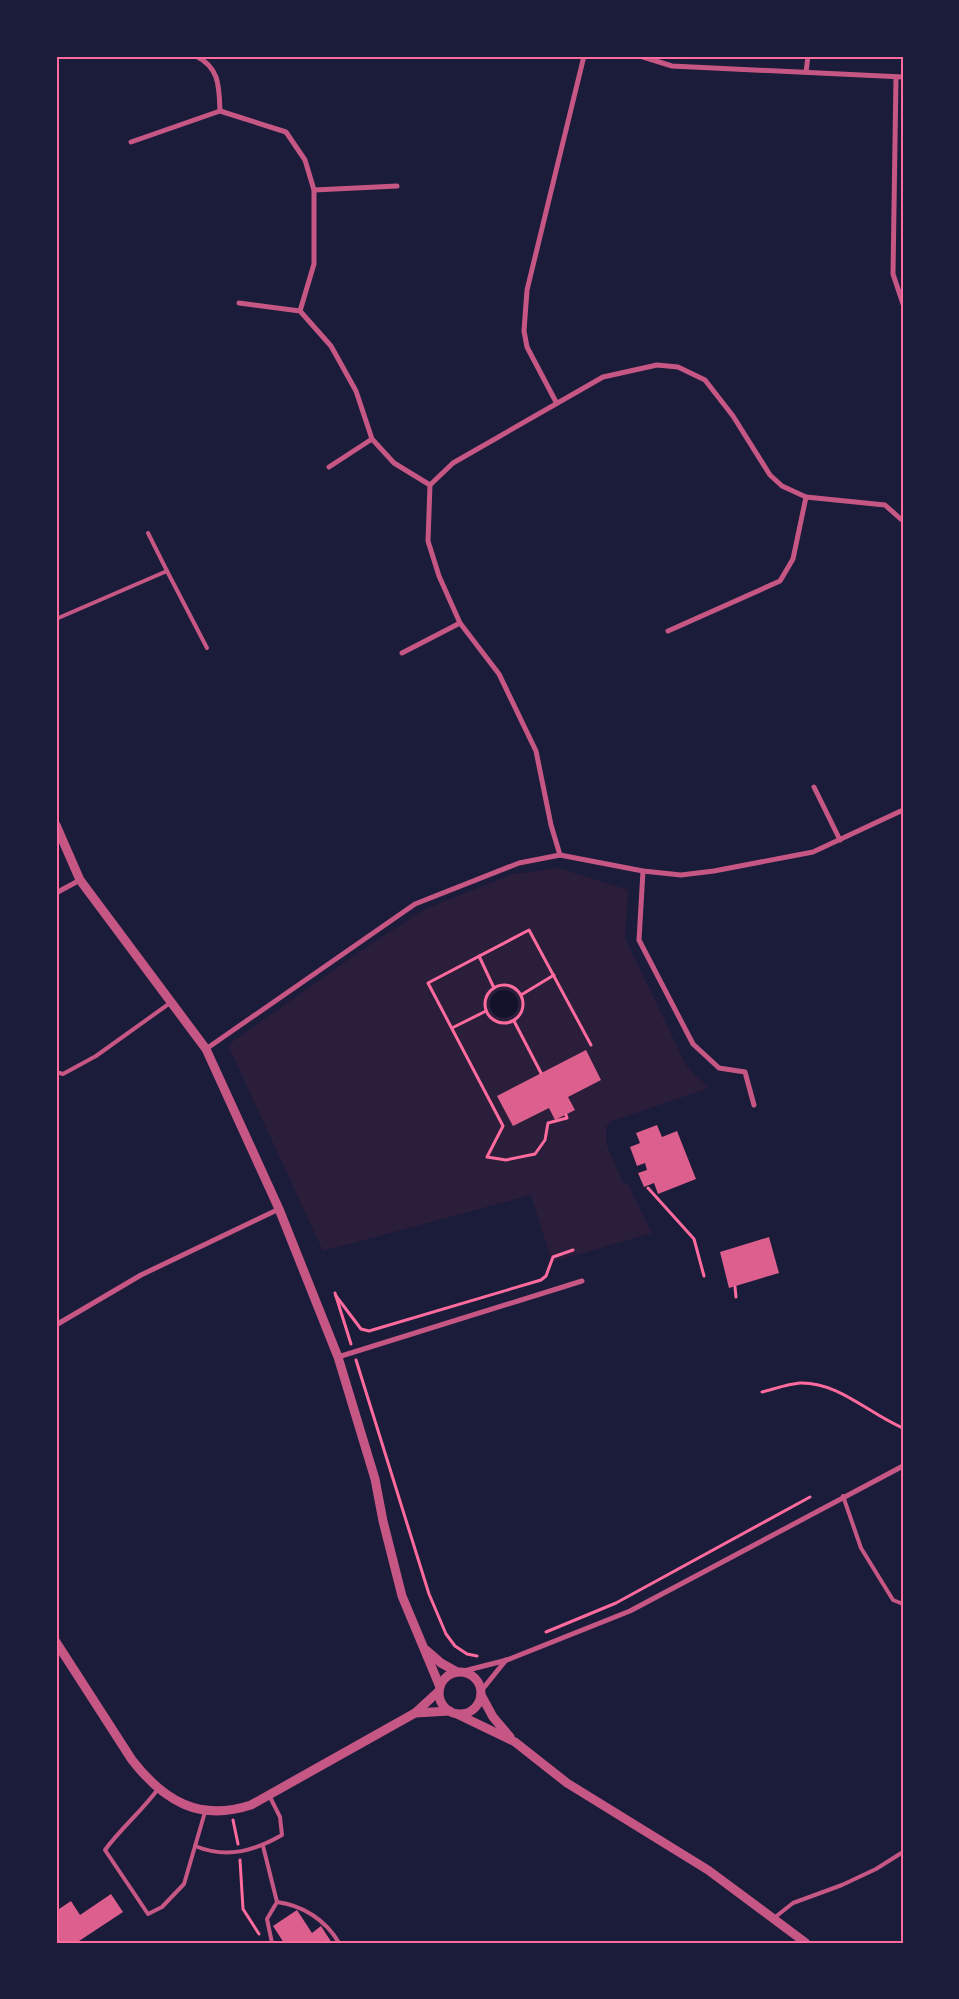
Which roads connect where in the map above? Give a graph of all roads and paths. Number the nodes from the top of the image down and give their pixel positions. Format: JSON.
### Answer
{"nodes":[{"id":1,"x":196,"y":56,"type":"edge"},
{"id":2,"x":584,"y":56,"type":"edge"},
{"id":3,"x":640,"y":56,"type":"edge"},
{"id":4,"x":808,"y":56,"type":"edge"},
{"id":5,"x":806,"y":72,"type":"junction"},
{"id":6,"x":896,"y":77,"type":"junction"},
{"id":7,"x":903,"y":78,"type":"edge"},
{"id":8,"x":220,"y":112,"type":"junction"},
{"id":9,"x":131,"y":142,"type":"dead end"},
{"id":10,"x":397,"y":186,"type":"dead end"},
{"id":11,"x":314,"y":190,"type":"junction"},
{"id":12,"x":239,"y":303,"type":"dead end"},
{"id":13,"x":903,"y":304,"type":"edge"},
{"id":14,"x":300,"y":311,"type":"junction"},
{"id":15,"x":556,"y":402,"type":"junction"},
{"id":16,"x":372,"y":439,"type":"junction"},
{"id":17,"x":329,"y":467,"type":"dead end"},
{"id":18,"x":430,"y":485,"type":"junction"},
{"id":19,"x":806,"y":497,"type":"junction"},
{"id":20,"x":903,"y":521,"type":"edge"},
{"id":21,"x":148,"y":533,"type":"dead end"},
{"id":22,"x":167,"y":571,"type":"junction"},
{"id":23,"x":56,"y":619,"type":"edge"},
{"id":24,"x":460,"y":623,"type":"junction"},
{"id":25,"x":668,"y":631,"type":"dead end"},
{"id":26,"x":207,"y":648,"type":"dead end"},
{"id":27,"x":402,"y":653,"type":"dead end"},
{"id":28,"x":814,"y":787,"type":"dead end"},
{"id":29,"x":903,"y":810,"type":"edge"},
{"id":30,"x":56,"y":825,"type":"edge"},
{"id":31,"x":840,"y":840,"type":"junction"},
{"id":32,"x":560,"y":855,"type":"junction"},
{"id":33,"x":643,"y":871,"type":"junction"},
{"id":34,"x":80,"y":880,"type":"junction"},
{"id":35,"x":56,"y":893,"type":"edge"},
{"id":36,"x":479,"y":956,"type":"junction"},
{"id":37,"x":554,"y":975,"type":"junction"},
{"id":38,"x":494,"y":988,"type":"junction"},
{"id":39,"x":521,"y":995,"type":"junction"},
{"id":40,"x":171,"y":1002,"type":"junction"},
{"id":41,"x":486,"y":1011,"type":"junction"},
{"id":42,"x":514,"y":1020,"type":"junction"},
{"id":43,"x":452,"y":1028,"type":"junction"},
{"id":44,"x":591,"y":1045,"type":"dead end"},
{"id":45,"x":206,"y":1049,"type":"junction"},
{"id":46,"x":56,"y":1072,"type":"edge"},
{"id":47,"x":541,"y":1073,"type":"dead end"},
{"id":48,"x":754,"y":1105,"type":"dead end"},
{"id":49,"x":566,"y":1115,"type":"dead end"},
{"id":50,"x":648,"y":1188,"type":"dead end"},
{"id":51,"x":279,"y":1209,"type":"junction"},
{"id":52,"x":573,"y":1250,"type":"dead end"},
{"id":53,"x":704,"y":1276,"type":"dead end"},
{"id":54,"x":582,"y":1281,"type":"dead end"},
{"id":55,"x":736,"y":1286,"type":"dead end"},
{"id":56,"x":736,"y":1297,"type":"dead end"},
{"id":57,"x":56,"y":1325,"type":"edge"},
{"id":58,"x":353,"y":1353,"type":"junction"},
{"id":59,"x":338,"y":1358,"type":"junction"},
{"id":60,"x":762,"y":1392,"type":"dead end"},
{"id":61,"x":903,"y":1428,"type":"edge"},
{"id":62,"x":903,"y":1466,"type":"edge"},
{"id":63,"x":844,"y":1496,"type":"junction"},
{"id":64,"x":810,"y":1497,"type":"dead end"},
{"id":65,"x":903,"y":1604,"type":"edge"},
{"id":66,"x":542,"y":1633,"type":"dead end"},
{"id":67,"x":56,"y":1642,"type":"edge"},
{"id":68,"x":421,"y":1644,"type":"junction"},
{"id":69,"x":483,"y":1657,"type":"dead end"},
{"id":70,"x":506,"y":1660,"type":"junction"},
{"id":71,"x":459,"y":1672,"type":"junction"},
{"id":72,"x":440,"y":1689,"type":"junction"},
{"id":73,"x":481,"y":1693,"type":"junction"},
{"id":74,"x":415,"y":1713,"type":"junction"},
{"id":75,"x":453,"y":1713,"type":"junction"},
{"id":76,"x":515,"y":1742,"type":"junction"},
{"id":77,"x":158,"y":1789,"type":"junction"},
{"id":78,"x":269,"y":1796,"type":"junction"},
{"id":79,"x":205,"y":1812,"type":"junction"},
{"id":80,"x":196,"y":1846,"type":"junction"},
{"id":81,"x":263,"y":1846,"type":"junction"},
{"id":82,"x":903,"y":1852,"type":"edge"},
{"id":83,"x":277,"y":1902,"type":"junction"},
{"id":84,"x":243,"y":1909,"type":"dead end"},
{"id":85,"x":774,"y":1918,"type":"junction"},
{"id":86,"x":260,"y":1936,"type":"dead end"},
{"id":87,"x":272,"y":1943,"type":"edge"},
{"id":88,"x":339,"y":1943,"type":"edge"},
{"id":89,"x":806,"y":1943,"type":"edge"}],
"edges":[{"from":1,"to":8,"type":"street"},
{"from":2,"to":15,"type":"street"},
{"from":3,"to":5,"type":"street"},
{"from":4,"to":5,"type":"street"},
{"from":5,"to":6,"type":"street"},
{"from":6,"to":7,"type":"street"},
{"from":6,"to":13,"type":"street"},
{"from":8,"to":9,"type":"street"},
{"from":8,"to":11,"type":"street"},
{"from":10,"to":11,"type":"street"},
{"from":11,"to":14,"type":"street"},
{"from":12,"to":14,"type":"street"},
{"from":14,"to":16,"type":"street"},
{"from":15,"to":18,"type":"street"},
{"from":15,"to":19,"type":"street"},
{"from":16,"to":17,"type":"street"},
{"from":16,"to":18,"type":"street"},
{"from":18,"to":24,"type":"street"},
{"from":19,"to":20,"type":"street"},
{"from":19,"to":25,"type":"street"},
{"from":21,"to":22,"type":"lane"},
{"from":22,"to":23,"type":"lane"},
{"from":22,"to":26,"type":"lane"},
{"from":24,"to":27,"type":"street"},
{"from":24,"to":32,"type":"street"},
{"from":28,"to":31,"type":"street"},
{"from":29,"to":31,"type":"street"},
{"from":30,"to":34,"type":"street"},
{"from":31,"to":33,"type":"street"},
{"from":32,"to":33,"type":"street"},
{"from":32,"to":45,"type":"street"},
{"from":33,"to":48,"type":"street"},
{"from":34,"to":35,"type":"street"},
{"from":34,"to":40,"type":"street"},
{"from":36,"to":37,"type":"path"},
{"from":36,"to":38,"type":"path"},
{"from":36,"to":43,"type":"path"},
{"from":37,"to":39,"type":"path"},
{"from":37,"to":44,"type":"path"},
{"from":38,"to":39,"type":"path"},
{"from":38,"to":41,"type":"path"},
{"from":39,"to":42,"type":"path"},
{"from":40,"to":45,"type":"street"},
{"from":40,"to":46,"type":"lane"},
{"from":41,"to":42,"type":"path"},
{"from":41,"to":43,"type":"path"},
{"from":42,"to":47,"type":"path"},
{"from":43,"to":49,"type":"path"},
{"from":45,"to":51,"type":"street"},
{"from":50,"to":53,"type":"path"},
{"from":51,"to":57,"type":"street"},
{"from":51,"to":59,"type":"street"},
{"from":52,"to":58,"type":"path"},
{"from":54,"to":58,"type":"street"},
{"from":55,"to":56,"type":"path"},
{"from":58,"to":59,"type":"street"},
{"from":58,"to":69,"type":"path"},
{"from":59,"to":68,"type":"street"},
{"from":60,"to":61,"type":"path"},
{"from":62,"to":63,"type":"street"},
{"from":63,"to":65,"type":"lane"},
{"from":63,"to":70,"type":"street"},
{"from":64,"to":66,"type":"path"},
{"from":67,"to":77,"type":"street"},
{"from":68,"to":71,"type":"street"},
{"from":68,"to":72,"type":"street"},
{"from":70,"to":71,"type":"street"},
{"from":70,"to":73,"type":"street"},
{"from":71,"to":72,"type":"street"},
{"from":71,"to":73,"type":"street"},
{"from":72,"to":74,"type":"street"},
{"from":72,"to":75,"type":"street"},
{"from":73,"to":75,"type":"street"},
{"from":73,"to":76,"type":"street"},
{"from":74,"to":75,"type":"street"},
{"from":74,"to":78,"type":"street"},
{"from":75,"to":76,"type":"street"},
{"from":76,"to":85,"type":"street"},
{"from":77,"to":79,"type":"street"},
{"from":77,"to":80,"type":"lane"},
{"from":78,"to":79,"type":"street"},
{"from":78,"to":81,"type":"lane"},
{"from":79,"to":80,"type":"lane"},
{"from":80,"to":81,"type":"lane"},
{"from":81,"to":83,"type":"lane"},
{"from":82,"to":85,"type":"lane"},
{"from":83,"to":87,"type":"lane"},
{"from":83,"to":88,"type":"lane"},
{"from":84,"to":86,"type":"path"},
{"from":85,"to":89,"type":"street"}]}
